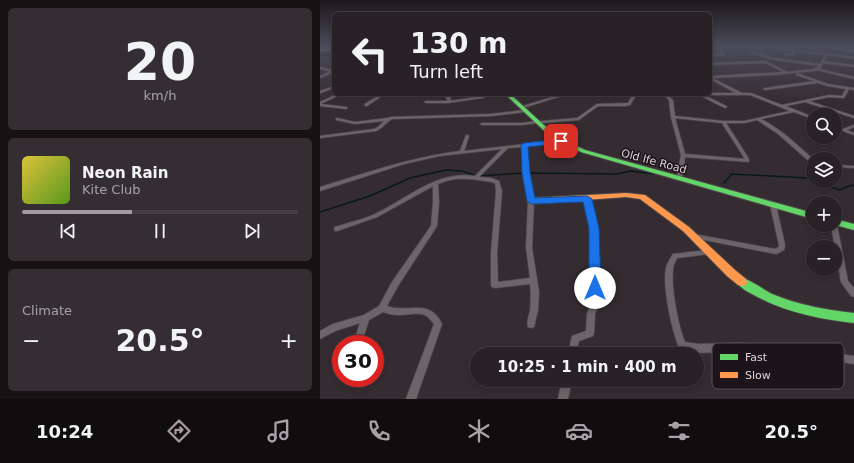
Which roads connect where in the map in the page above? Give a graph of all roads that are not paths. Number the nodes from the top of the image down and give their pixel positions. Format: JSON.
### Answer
{"nodes":[{"id":1,"x":821,"y":64,"type":"edge"},
{"id":2,"x":773,"y":65,"type":"edge"},
{"id":3,"x":837,"y":65,"type":"edge"},
{"id":4,"x":846,"y":65,"type":"junction"},
{"id":5,"x":854,"y":66,"type":"edge"},
{"id":6,"x":320,"y":68,"type":"edge"},
{"id":7,"x":818,"y":69,"type":"junction"},
{"id":8,"x":332,"y":71,"type":"edge"},
{"id":9,"x":332,"y":71,"type":"edge"},
{"id":10,"x":848,"y":72,"type":"dead end"},
{"id":11,"x":788,"y":73,"type":"junction"},
{"id":12,"x":795,"y":73,"type":"junction"},
{"id":13,"x":320,"y":77,"type":"edge"},
{"id":14,"x":712,"y":77,"type":"edge"},
{"id":15,"x":712,"y":78,"type":"edge"},
{"id":16,"x":854,"y":78,"type":"edge"},
{"id":17,"x":817,"y":82,"type":"junction"},
{"id":18,"x":332,"y":88,"type":"edge"},
{"id":19,"x":848,"y":88,"type":"junction"},
{"id":20,"x":765,"y":89,"type":"dead end"},
{"id":21,"x":854,"y":89,"type":"edge"},
{"id":22,"x":320,"y":92,"type":"edge"},
{"id":23,"x":712,"y":94,"type":"edge"},
{"id":24,"x":741,"y":94,"type":"junction"},
{"id":25,"x":336,"y":96,"type":"edge"},
{"id":26,"x":380,"y":96,"type":"edge"},
{"id":27,"x":447,"y":96,"type":"edge"},
{"id":28,"x":509,"y":96,"type":"edge"},
{"id":29,"x":514,"y":96,"type":"edge"},
{"id":30,"x":561,"y":96,"type":"edge"},
{"id":31,"x":634,"y":96,"type":"edge"},
{"id":32,"x":666,"y":96,"type":"edge"},
{"id":33,"x":705,"y":96,"type":"edge"},
{"id":34,"x":483,"y":97,"type":"dead end"},
{"id":35,"x":804,"y":100,"type":"junction"},
{"id":36,"x":426,"y":102,"type":"dead end"},
{"id":37,"x":448,"y":102,"type":"junction"},
{"id":38,"x":320,"y":104,"type":"edge"},
{"id":39,"x":366,"y":105,"type":"dead end"},
{"id":40,"x":333,"y":106,"type":"junction"},
{"id":41,"x":782,"y":106,"type":"junction"},
{"id":42,"x":725,"y":107,"type":"dead end"},
{"id":43,"x":346,"y":108,"type":"dead end"},
{"id":44,"x":525,"y":109,"type":"junction"},
{"id":45,"x":325,"y":111,"type":"dead end"},
{"id":46,"x":793,"y":111,"type":"junction"},
{"id":47,"x":806,"y":116,"type":"edge"},
{"id":48,"x":673,"y":117,"type":"junction"},
{"id":49,"x":854,"y":117,"type":"edge"},
{"id":50,"x":337,"y":119,"type":"dead end"},
{"id":51,"x":387,"y":119,"type":"junction"},
{"id":52,"x":757,"y":119,"type":"junction"},
{"id":53,"x":539,"y":122,"type":"junction"},
{"id":54,"x":722,"y":122,"type":"junction"},
{"id":55,"x":355,"y":123,"type":"junction"},
{"id":56,"x":482,"y":124,"type":"dead end"},
{"id":57,"x":854,"y":126,"type":"edge"},
{"id":58,"x":356,"y":129,"type":"dead end"},
{"id":59,"x":843,"y":130,"type":"joint"},
{"id":60,"x":854,"y":134,"type":"edge"},
{"id":61,"x":467,"y":136,"type":"dead end"},
{"id":62,"x":320,"y":137,"type":"edge"},
{"id":63,"x":561,"y":141,"type":"junction"},
{"id":64,"x":524,"y":145,"type":"junction"},
{"id":65,"x":507,"y":146,"type":"junction"},
{"id":66,"x":462,"y":151,"type":"junction"},
{"id":67,"x":683,"y":155,"type":"junction"},
{"id":68,"x":806,"y":156,"type":"edge"},
{"id":69,"x":636,"y":165,"type":"junction"},
{"id":70,"x":842,"y":166,"type":"edge"},
{"id":71,"x":854,"y":167,"type":"edge"},
{"id":72,"x":680,"y":175,"type":"junction"},
{"id":73,"x":477,"y":176,"type":"junction"},
{"id":74,"x":435,"y":184,"type":"junction"},
{"id":75,"x":320,"y":189,"type":"edge"},
{"id":76,"x":587,"y":199,"type":"junction"},
{"id":77,"x":531,"y":201,"type":"junction"},
{"id":78,"x":773,"y":205,"type":"junction"},
{"id":79,"x":806,"y":209,"type":"edge"},
{"id":80,"x":806,"y":214,"type":"edge"},
{"id":81,"x":842,"y":219,"type":"edge"},
{"id":82,"x":854,"y":222,"type":"edge"},
{"id":83,"x":842,"y":224,"type":"edge"},
{"id":84,"x":854,"y":227,"type":"edge"},
{"id":85,"x":337,"y":230,"type":"dead end"},
{"id":86,"x":835,"y":232,"type":"edge"},
{"id":87,"x":693,"y":236,"type":"junction"},
{"id":88,"x":708,"y":252,"type":"junction"},
{"id":89,"x":532,"y":281,"type":"junction"},
{"id":90,"x":853,"y":292,"type":"edge"},
{"id":91,"x":382,"y":308,"type":"junction"},
{"id":92,"x":366,"y":318,"type":"junction"},
{"id":93,"x":854,"y":318,"type":"edge"},
{"id":94,"x":531,"y":324,"type":"dead end"},
{"id":95,"x":320,"y":335,"type":"edge"},
{"id":96,"x":360,"y":335,"type":"edge"},
{"id":97,"x":573,"y":347,"type":"edge"},
{"id":98,"x":712,"y":347,"type":"edge"},
{"id":99,"x":844,"y":359,"type":"edge"},
{"id":100,"x":854,"y":360,"type":"edge"},
{"id":101,"x":565,"y":387,"type":"edge"},
{"id":102,"x":411,"y":399,"type":"edge"},
{"id":103,"x":563,"y":399,"type":"edge"}],
"edges":[{"from":1,"to":7,"type":"street"},
{"from":2,"to":11,"type":"street"},
{"from":3,"to":4,"type":"street"},
{"from":4,"to":5,"type":"street"},
{"from":4,"to":10,"type":"street"},
{"from":6,"to":8,"type":"street"},
{"from":7,"to":12,"type":"street"},
{"from":7,"to":16,"type":"street"},
{"from":9,"to":13,"type":"street"},
{"from":11,"to":12,"type":"street"},
{"from":11,"to":14,"type":"street"},
{"from":12,"to":17,"type":"street"},
{"from":15,"to":24,"type":"street"},
{"from":17,"to":19,"type":"street"},
{"from":17,"to":20,"type":"street"},
{"from":18,"to":22,"type":"street"},
{"from":19,"to":21,"type":"street"},
{"from":19,"to":35,"type":"street"},
{"from":23,"to":24,"type":"street"},
{"from":24,"to":41,"type":"street"},
{"from":25,"to":38,"type":"street"},
{"from":26,"to":39,"type":"street"},
{"from":27,"to":37,"type":"street"},
{"from":28,"to":44,"type":"main road","name":"Old Ife Road"},
{"from":29,"to":44,"type":"main road","name":"Old Ife Road"},
{"from":30,"to":44,"type":"street"},
{"from":31,"to":53,"type":"street"},
{"from":32,"to":48,"type":"street"},
{"from":33,"to":42,"type":"street"},
{"from":34,"to":37,"type":"street"},
{"from":35,"to":41,"type":"street"},
{"from":35,"to":49,"type":"street"},
{"from":36,"to":37,"type":"street"},
{"from":38,"to":40,"type":"street"},
{"from":40,"to":43,"type":"street"},
{"from":40,"to":45,"type":"street"},
{"from":41,"to":46,"type":"street"},
{"from":44,"to":51,"type":"street"},
{"from":44,"to":53,"type":"main road","name":"Old Ife Road"},
{"from":46,"to":47,"type":"street"},
{"from":46,"to":52,"type":"street"},
{"from":48,"to":54,"type":"street"},
{"from":48,"to":67,"type":"street"},
{"from":50,"to":55,"type":"street"},
{"from":51,"to":55,"type":"street"},
{"from":51,"to":62,"type":"street"},
{"from":52,"to":54,"type":"street"},
{"from":52,"to":68,"type":"street"},
{"from":53,"to":56,"type":"street"},
{"from":53,"to":63,"type":"main road","name":"Old Ife Road"},
{"from":53,"to":69,"type":"main road","name":"Old Ife Road"},
{"from":54,"to":67,"type":"street"},
{"from":55,"to":58,"type":"street"},
{"from":57,"to":59,"type":"street"},
{"from":59,"to":60,"type":"street"},
{"from":61,"to":66,"type":"street"},
{"from":63,"to":64,"type":"street"},
{"from":63,"to":69,"type":"main road","name":"Old Ife Road"},
{"from":64,"to":65,"type":"street"},
{"from":64,"to":77,"type":"street"},
{"from":65,"to":66,"type":"street"},
{"from":65,"to":73,"type":"street"},
{"from":66,"to":75,"type":"street"},
{"from":67,"to":72,"type":"street"},
{"from":69,"to":72,"type":"main road","name":"Old Ife Road"},
{"from":69,"to":78,"type":"main road","name":"Old Ife Road"},
{"from":70,"to":71,"type":"street"},
{"from":72,"to":79,"type":"main road","name":"Old Ife Road"},
{"from":73,"to":74,"type":"street"},
{"from":73,"to":89,"type":"street"},
{"from":74,"to":85,"type":"street"},
{"from":74,"to":91,"type":"street"},
{"from":76,"to":77,"type":"main road"},
{"from":76,"to":87,"type":"main road"},
{"from":76,"to":97,"type":"street"},
{"from":77,"to":89,"type":"street"},
{"from":78,"to":80,"type":"main road","name":"Old Ife Road"},
{"from":78,"to":87,"type":"street"},
{"from":81,"to":82,"type":"main road"},
{"from":83,"to":84,"type":"main road"},
{"from":86,"to":90,"type":"street"},
{"from":87,"to":88,"type":"main road"},
{"from":88,"to":93,"type":"main road"},
{"from":88,"to":98,"type":"street"},
{"from":89,"to":94,"type":"street"},
{"from":91,"to":92,"type":"street"},
{"from":91,"to":102,"type":"street"},
{"from":92,"to":95,"type":"street"},
{"from":92,"to":96,"type":"street"},
{"from":99,"to":100,"type":"street"},
{"from":101,"to":103,"type":"street"}]}
